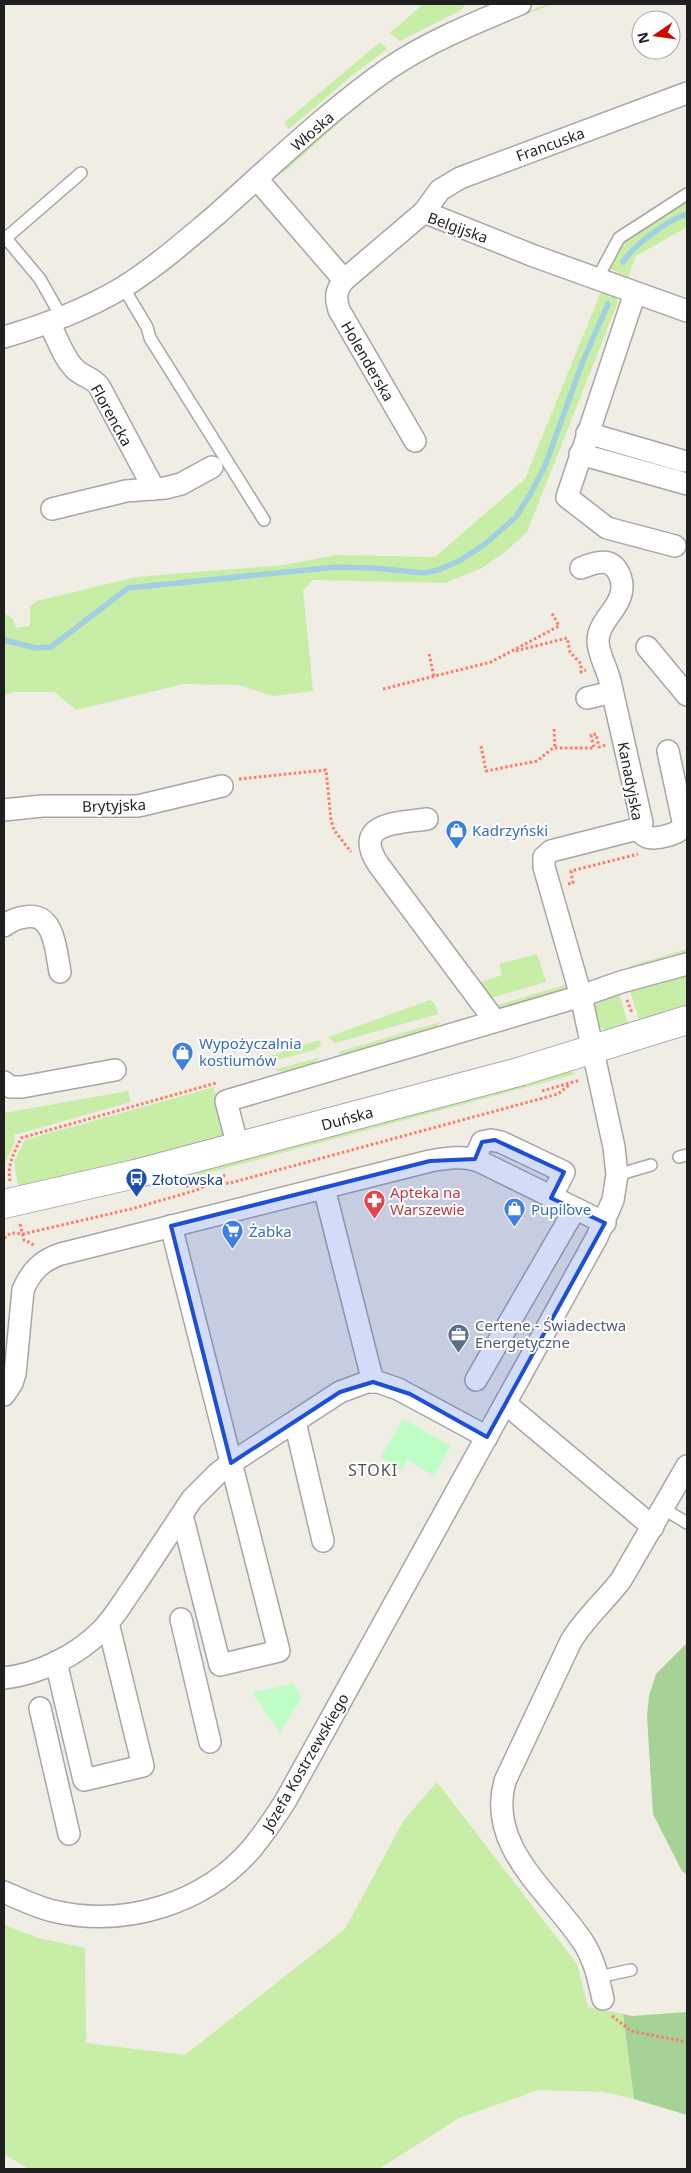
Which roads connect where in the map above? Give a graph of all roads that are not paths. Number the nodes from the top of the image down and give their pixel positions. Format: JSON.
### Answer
{"nodes":[{"id":1,"x":520,"y":4,"type":"edge"},
{"id":2,"x":485,"y":11,"type":"edge"},
{"id":3,"x":687,"y":93,"type":"edge"},
{"id":4,"x":81,"y":173,"type":"dead end"},
{"id":5,"x":257,"y":179,"type":"junction"},
{"id":6,"x":687,"y":194,"type":"edge"},
{"id":7,"x":424,"y":212,"type":"junction"},
{"id":8,"x":5,"y":237,"type":"edge"},
{"id":9,"x":597,"y":279,"type":"junction"},
{"id":10,"x":344,"y":280,"type":"junction"},
{"id":11,"x":123,"y":287,"type":"junction"},
{"id":12,"x":635,"y":293,"type":"junction"},
{"id":13,"x":687,"y":311,"type":"edge"},
{"id":14,"x":56,"y":320,"type":"junction"},
{"id":15,"x":4,"y":337,"type":"edge"},
{"id":16,"x":587,"y":433,"type":"junction"},
{"id":17,"x":414,"y":441,"type":"dead end"},
{"id":18,"x":580,"y":454,"type":"junction"},
{"id":19,"x":683,"y":461,"type":"dead end"},
{"id":20,"x":212,"y":467,"type":"dead end"},
{"id":21,"x":687,"y":484,"type":"edge"},
{"id":22,"x":154,"y":489,"type":"junction"},
{"id":23,"x":52,"y":509,"type":"dead end"},
{"id":24,"x":264,"y":520,"type":"dead end"},
{"id":25,"x":675,"y":546,"type":"dead end"},
{"id":26,"x":581,"y":568,"type":"dead end"},
{"id":27,"x":647,"y":647,"type":"dead end"},
{"id":28,"x":612,"y":692,"type":"junction"},
{"id":29,"x":687,"y":695,"type":"edge"},
{"id":30,"x":587,"y":698,"type":"dead end"},
{"id":31,"x":668,"y":751,"type":"dead end"},
{"id":32,"x":222,"y":786,"type":"dead end"},
{"id":33,"x":4,"y":810,"type":"edge"},
{"id":34,"x":427,"y":819,"type":"dead end"},
{"id":35,"x":638,"y":829,"type":"junction"},
{"id":36,"x":4,"y":926,"type":"edge"},
{"id":37,"x":687,"y":964,"type":"edge"},
{"id":38,"x":60,"y":972,"type":"dead end"},
{"id":39,"x":581,"y":996,"type":"junction"},
{"id":40,"x":687,"y":1020,"type":"edge"},
{"id":41,"x":495,"y":1021,"type":"junction"},
{"id":42,"x":593,"y":1050,"type":"junction"},
{"id":43,"x":115,"y":1070,"type":"dead end"},
{"id":44,"x":4,"y":1082,"type":"edge"},
{"id":45,"x":238,"y":1147,"type":"junction"},
{"id":46,"x":475,"y":1159,"type":"junction"},
{"id":47,"x":651,"y":1165,"type":"dead end"},
{"id":48,"x":616,"y":1175,"type":"junction"},
{"id":49,"x":324,"y":1188,"type":"junction"},
{"id":50,"x":551,"y":1198,"type":"junction"},
{"id":51,"x":575,"y":1209,"type":"junction"},
{"id":52,"x":11,"y":1212,"type":"edge"},
{"id":53,"x":604,"y":1223,"type":"junction"},
{"id":54,"x":171,"y":1226,"type":"junction"},
{"id":55,"x":476,"y":1380,"type":"dead end"},
{"id":56,"x":373,"y":1382,"type":"junction"},
{"id":57,"x":4,"y":1394,"type":"edge"},
{"id":58,"x":506,"y":1404,"type":"junction"},
{"id":59,"x":295,"y":1422,"type":"junction"},
{"id":60,"x":487,"y":1437,"type":"junction"},
{"id":61,"x":231,"y":1463,"type":"junction"},
{"id":62,"x":687,"y":1466,"type":"edge"},
{"id":63,"x":182,"y":1514,"type":"junction"},
{"id":64,"x":658,"y":1518,"type":"junction"},
{"id":65,"x":687,"y":1523,"type":"edge"},
{"id":66,"x":323,"y":1541,"type":"dead end"},
{"id":67,"x":181,"y":1619,"type":"dead end"},
{"id":68,"x":108,"y":1623,"type":"junction"},
{"id":69,"x":56,"y":1662,"type":"junction"},
{"id":70,"x":220,"y":1665,"type":"junction"},
{"id":71,"x":193,"y":1671,"type":"junction"},
{"id":72,"x":4,"y":1678,"type":"edge"},
{"id":73,"x":70,"y":1721,"type":"junction"},
{"id":74,"x":210,"y":1742,"type":"dead end"},
{"id":75,"x":84,"y":1780,"type":"junction"},
{"id":76,"x":58,"y":1787,"type":"junction"},
{"id":77,"x":69,"y":1834,"type":"dead end"},
{"id":78,"x":4,"y":1892,"type":"edge"},
{"id":79,"x":631,"y":1970,"type":"dead end"},
{"id":80,"x":598,"y":1977,"type":"junction"},
{"id":81,"x":603,"y":1999,"type":"road end"}],
"edges":[{"from":1,"to":2,"type":"street","name":"Włoska"},
{"from":2,"to":5,"type":"street","name":"Włoska"},
{"from":3,"to":7,"type":"street","name":"Francuska"},
{"from":4,"to":8,"type":"lane"},
{"from":5,"to":10,"type":"street"},
{"from":5,"to":11,"type":"street","name":"Włoska"},
{"from":6,"to":9,"type":"lane"},
{"from":7,"to":9,"type":"street","name":"Belgijska"},
{"from":7,"to":10,"type":"street","name":"Belgijska"},
{"from":8,"to":14,"type":"lane"},
{"from":9,"to":12,"type":"street","name":"Belgijska"},
{"from":10,"to":17,"type":"street","name":"Holenderska"},
{"from":11,"to":14,"type":"street","name":"Włoska"},
{"from":11,"to":24,"type":"lane"},
{"from":12,"to":13,"type":"street","name":"Belgijska"},
{"from":12,"to":16,"type":"street"},
{"from":14,"to":15,"type":"street","name":"Włoska"},
{"from":14,"to":22,"type":"street","name":"Florencka"},
{"from":16,"to":18,"type":"street"},
{"from":16,"to":19,"type":"street"},
{"from":18,"to":21,"type":"street"},
{"from":18,"to":25,"type":"street"},
{"from":20,"to":22,"type":"street"},
{"from":22,"to":23,"type":"street"},
{"from":26,"to":28,"type":"street","name":"Kanadyjska"},
{"from":27,"to":29,"type":"street"},
{"from":28,"to":30,"type":"street"},
{"from":28,"to":35,"type":"street","name":"Kanadyjska"},
{"from":31,"to":35,"type":"street"},
{"from":32,"to":33,"type":"street","name":"Brytyjska"},
{"from":34,"to":41,"type":"street"},
{"from":35,"to":39,"type":"street","name":"Kanadyjska"},
{"from":36,"to":38,"type":"street"},
{"from":37,"to":39,"type":"street"},
{"from":39,"to":41,"type":"street"},
{"from":39,"to":42,"type":"street","name":"Kanadyjska"},
{"from":40,"to":42,"type":"street","name":"Duńska"},
{"from":41,"to":45,"type":"street"},
{"from":42,"to":45,"type":"street","name":"Duńska"},
{"from":42,"to":48,"type":"street","name":"Józefa Kostrzewskiego"},
{"from":43,"to":44,"type":"street"},
{"from":45,"to":52,"type":"street","name":"Duńska"},
{"from":46,"to":49,"type":"street"},
{"from":46,"to":50,"type":"street"},
{"from":46,"to":50,"type":"street"},
{"from":47,"to":48,"type":"lane"},
{"from":48,"to":53,"type":"street","name":"Józefa Kostrzewskiego"},
{"from":49,"to":54,"type":"street"},
{"from":49,"to":56,"type":"street"},
{"from":50,"to":51,"type":"street"},
{"from":51,"to":53,"type":"street"},
{"from":51,"to":55,"type":"street"},
{"from":53,"to":58,"type":"street","name":"Józefa Kostrzewskiego"},
{"from":54,"to":57,"type":"street"},
{"from":54,"to":61,"type":"street"},
{"from":56,"to":59,"type":"street"},
{"from":56,"to":60,"type":"street"},
{"from":58,"to":60,"type":"street","name":"Józefa Kostrzewskiego"},
{"from":58,"to":64,"type":"street"},
{"from":59,"to":61,"type":"street"},
{"from":59,"to":66,"type":"street"},
{"from":60,"to":78,"type":"street","name":"Józefa Kostrzewskiego"},
{"from":61,"to":63,"type":"street"},
{"from":61,"to":70,"type":"street"},
{"from":62,"to":64,"type":"street"},
{"from":63,"to":68,"type":"street"},
{"from":63,"to":70,"type":"street"},
{"from":64,"to":65,"type":"lane"},
{"from":64,"to":80,"type":"street"},
{"from":67,"to":71,"type":"street"},
{"from":68,"to":69,"type":"street"},
{"from":68,"to":75,"type":"street"},
{"from":69,"to":72,"type":"street"},
{"from":69,"to":73,"type":"street"},
{"from":70,"to":71,"type":"street"},
{"from":71,"to":74,"type":"street"},
{"from":73,"to":75,"type":"street"},
{"from":73,"to":76,"type":"street"},
{"from":75,"to":76,"type":"street"},
{"from":76,"to":77,"type":"street"},
{"from":79,"to":80,"type":"lane"},
{"from":80,"to":81,"type":"street"}]}
